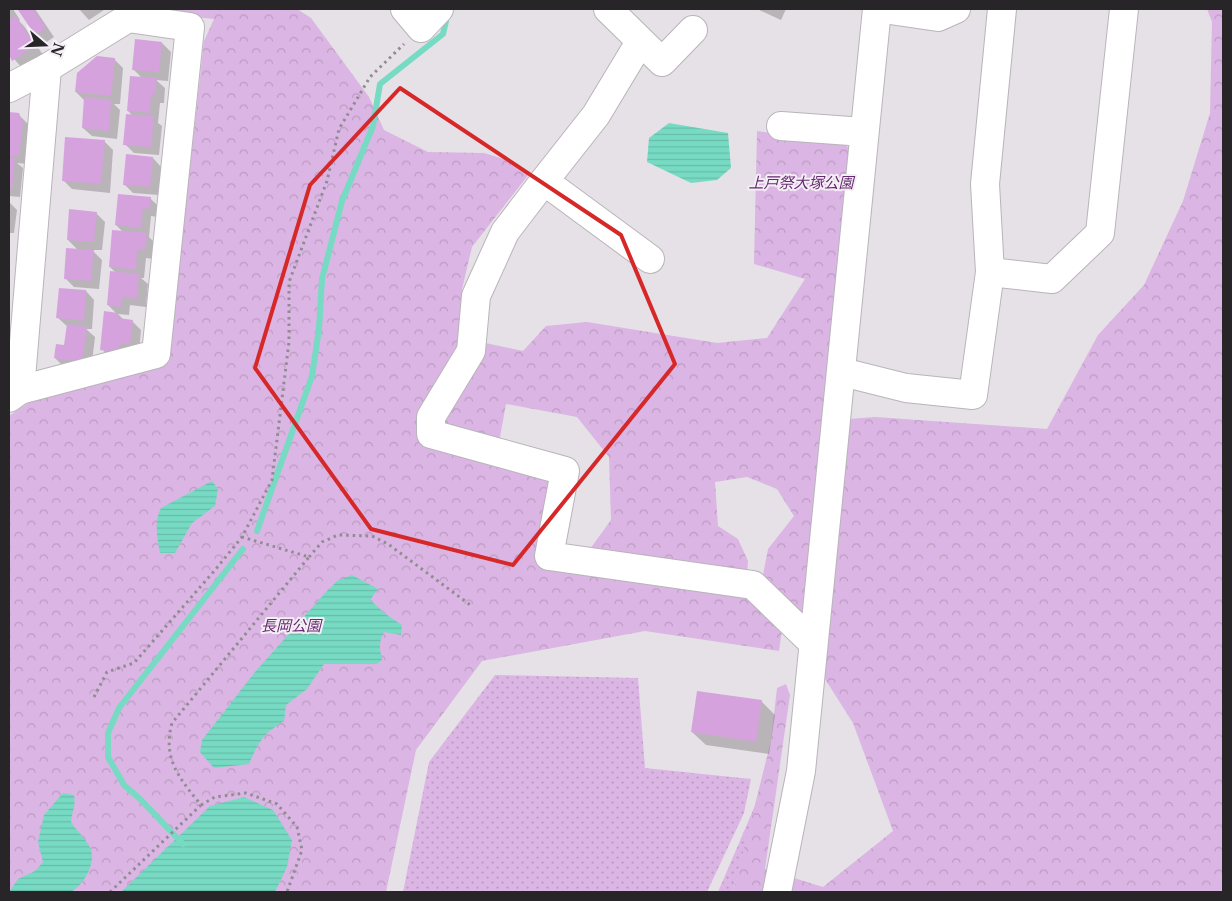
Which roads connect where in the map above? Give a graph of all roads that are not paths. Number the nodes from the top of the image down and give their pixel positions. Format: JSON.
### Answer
{"nodes":[{"id":1,"x":608,"y":9,"type":"edge"},
{"id":2,"x":877,"y":9,"type":"edge"},
{"id":3,"x":883,"y":9,"type":"edge"},
{"id":4,"x":956,"y":9,"type":"edge"},
{"id":5,"x":1002,"y":9,"type":"edge"},
{"id":6,"x":1124,"y":9,"type":"edge"},
{"id":7,"x":693,"y":30,"type":"dead end"},
{"id":8,"x":640,"y":42,"type":"junction"},
{"id":9,"x":47,"y":68,"type":"junction"},
{"id":10,"x":9,"y":88,"type":"edge"},
{"id":11,"x":781,"y":126,"type":"dead end"},
{"id":12,"x":864,"y":132,"type":"junction"},
{"id":13,"x":544,"y":181,"type":"junction"},
{"id":14,"x":650,"y":260,"type":"dead end"},
{"id":15,"x":990,"y":272,"type":"junction"},
{"id":16,"x":842,"y":372,"type":"junction"},
{"id":17,"x":14,"y":394,"type":"edge"},
{"id":18,"x":813,"y":643,"type":"junction"},
{"id":19,"x":778,"y":892,"type":"edge"}],
"edges":[{"from":1,"to":8,"type":"street"},
{"from":2,"to":12,"type":"street"},
{"from":3,"to":4,"type":"street"},
{"from":5,"to":15,"type":"street"},
{"from":6,"to":15,"type":"street"},
{"from":7,"to":8,"type":"street"},
{"from":8,"to":13,"type":"street"},
{"from":9,"to":10,"type":"street"},
{"from":9,"to":17,"type":"street"},
{"from":9,"to":17,"type":"street"},
{"from":11,"to":12,"type":"street"},
{"from":12,"to":16,"type":"street"},
{"from":13,"to":14,"type":"street"},
{"from":13,"to":18,"type":"street"},
{"from":15,"to":16,"type":"street"},
{"from":16,"to":18,"type":"street"},
{"from":18,"to":19,"type":"street"}]}
